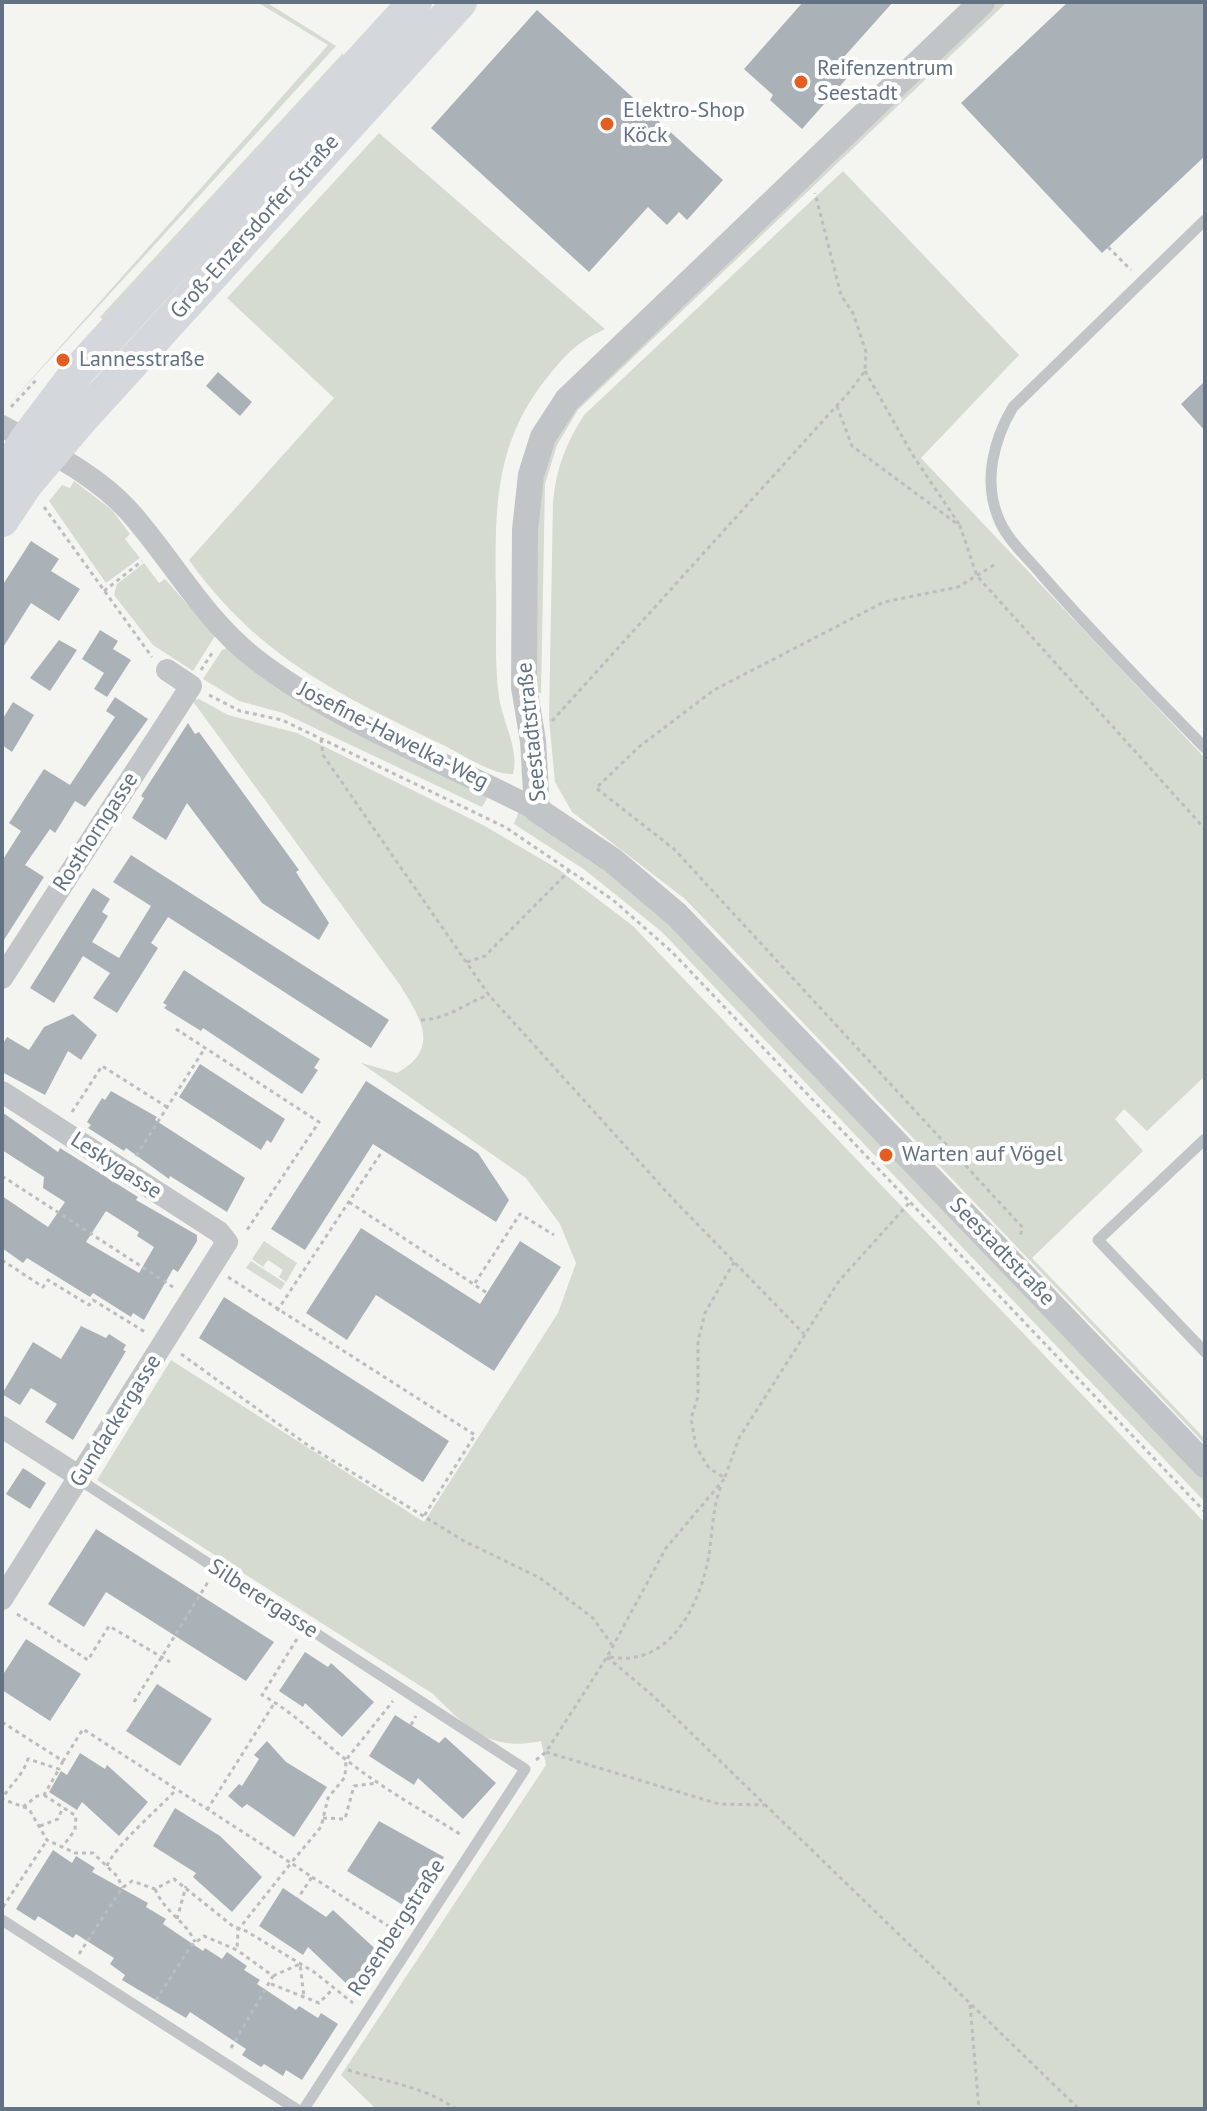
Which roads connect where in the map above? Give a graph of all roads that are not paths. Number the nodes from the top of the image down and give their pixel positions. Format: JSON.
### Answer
{"nodes":[{"id":1,"x":415,"y":2,"type":"edge"},
{"id":2,"x":460,"y":2,"type":"edge"},
{"id":3,"x":982,"y":2,"type":"edge"},
{"id":4,"x":1205,"y":220,"type":"edge"},
{"id":5,"x":27,"y":440,"type":"edge"},
{"id":6,"x":2,"y":482,"type":"edge"},
{"id":7,"x":2,"y":520,"type":"edge"},
{"id":8,"x":167,"y":670,"type":"road end"},
{"id":9,"x":1205,"y":748,"type":"edge"},
{"id":10,"x":537,"y":810,"type":"junction"},
{"id":11,"x":2,"y":978,"type":"edge"},
{"id":12,"x":2,"y":1092,"type":"edge"},
{"id":13,"x":1205,"y":1139,"type":"edge"},
{"id":14,"x":234,"y":1240,"type":"joint"},
{"id":15,"x":1205,"y":1352,"type":"edge"},
{"id":16,"x":2,"y":1427,"type":"edge"},
{"id":17,"x":1205,"y":1465,"type":"edge"},
{"id":18,"x":80,"y":1477,"type":"junction"},
{"id":19,"x":6,"y":1604,"type":"edge"},
{"id":20,"x":525,"y":1769,"type":"joint"},
{"id":21,"x":2,"y":1920,"type":"edge"},
{"id":22,"x":296,"y":2109,"type":"edge"},
{"id":23,"x":304,"y":2109,"type":"edge"}],
"edges":[{"from":1,"to":5,"type":"main road","name":"Groß-Enzersdorfer Straße"},
{"from":2,"to":5,"type":"main road","name":"Groß-Enzersdorfer Straße"},
{"from":3,"to":10,"type":"street","name":"Seestadtstraße"},
{"from":4,"to":9,"type":"lane"},
{"from":5,"to":6,"type":"main road"},
{"from":5,"to":7,"type":"main road"},
{"from":5,"to":10,"type":"street","name":"Josefine-Hawelka-Weg"},
{"from":8,"to":11,"type":"street","name":"Rosthorngasse"},
{"from":10,"to":17,"type":"street","name":"Seestadtstraße"},
{"from":12,"to":14,"type":"street","name":"Leskygasse"},
{"from":13,"to":15,"type":"lane"},
{"from":14,"to":18,"type":"street","name":"Gundackergasse"},
{"from":16,"to":18,"type":"street","name":"Silberergasse"},
{"from":18,"to":19,"type":"street","name":"Gundackergasse"},
{"from":18,"to":20,"type":"lane","name":"Silberergasse"},
{"from":20,"to":23,"type":"lane","name":"Rosenbergstraße"},
{"from":21,"to":22,"type":"lane"}]}
